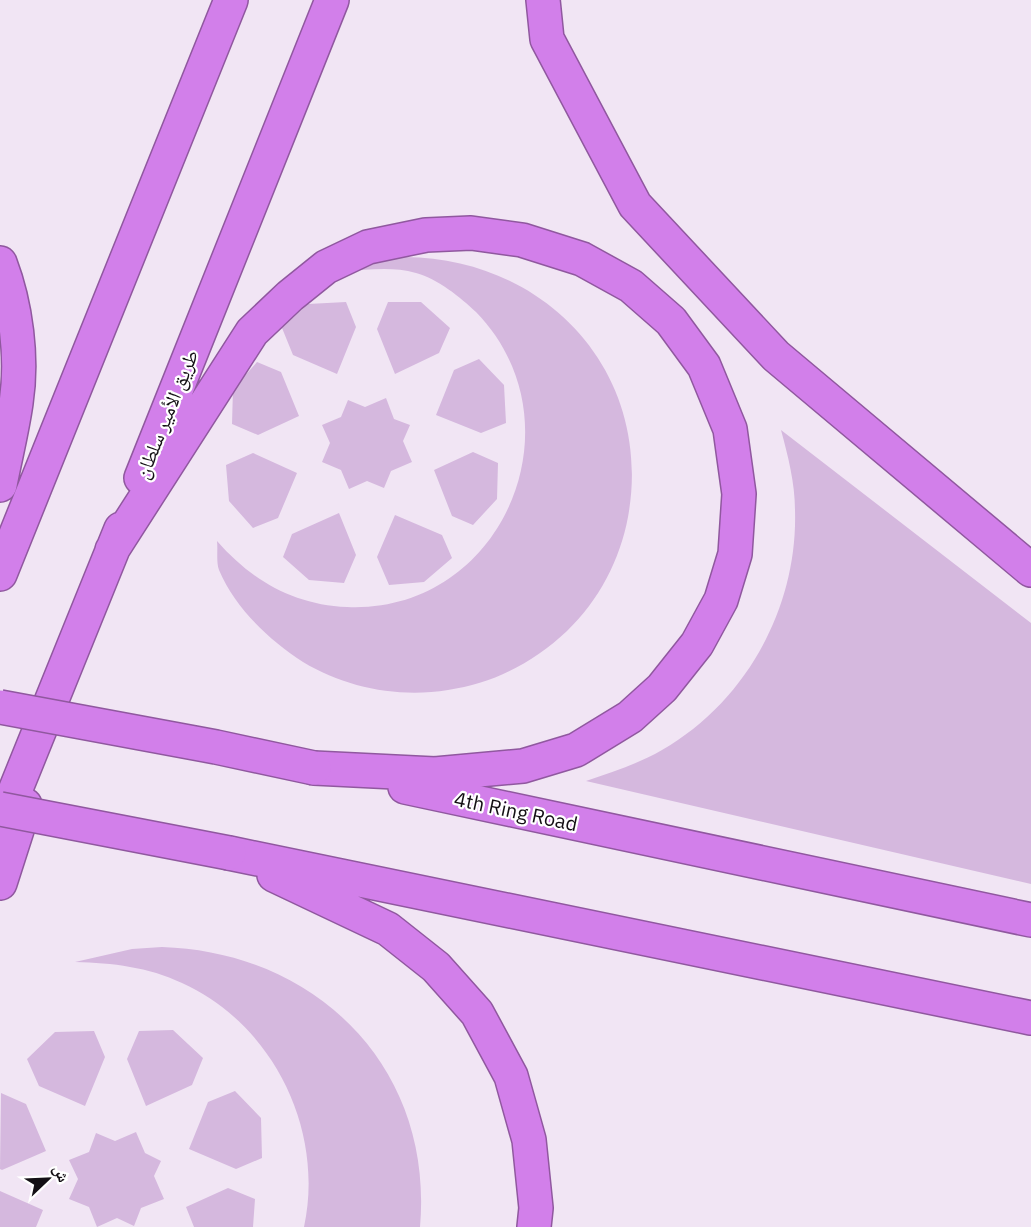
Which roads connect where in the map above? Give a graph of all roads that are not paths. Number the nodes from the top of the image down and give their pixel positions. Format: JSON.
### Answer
{"nodes":[{"id":1,"x":231,"y":0,"type":"edge"},
{"id":2,"x":332,"y":0,"type":"edge"},
{"id":3,"x":543,"y":0,"type":"edge"},
{"id":4,"x":0,"y":263,"type":"edge"},
{"id":5,"x":0,"y":485,"type":"edge"},
{"id":6,"x":112,"y":550,"type":"junction"},
{"id":7,"x":1031,"y":570,"type":"edge"},
{"id":8,"x":0,"y":574,"type":"edge"},
{"id":9,"x":78,"y":634,"type":"junction"},
{"id":10,"x":0,"y":707,"type":"edge"},
{"id":11,"x":314,"y":768,"type":"junction"},
{"id":12,"x":0,"y":809,"type":"edge"},
{"id":13,"x":0,"y":828,"type":"edge"},
{"id":14,"x":229,"y":853,"type":"junction"},
{"id":15,"x":0,"y":883,"type":"edge"},
{"id":16,"x":1031,"y":920,"type":"edge"},
{"id":17,"x":1031,"y":1018,"type":"edge"},
{"id":18,"x":534,"y":1227,"type":"edge"}],
"edges":[{"from":1,"to":8,"type":"highway"},
{"from":2,"to":6,"type":"highway","name":"طريق الأمير سلطان"},
{"from":3,"to":7,"type":"highway"},
{"from":4,"to":5,"type":"highway"},
{"from":6,"to":9,"type":"highway","name":"طريق الأمير سلطان"},
{"from":6,"to":11,"type":"highway"},
{"from":9,"to":13,"type":"highway","name":"طريق الأمير سلطان"},
{"from":9,"to":15,"type":"highway"},
{"from":10,"to":11,"type":"highway","name":"4th Ring Road","bridge":true},
{"from":11,"to":16,"type":"highway","name":"4th Ring Road"},
{"from":12,"to":14,"type":"highway","bridge":true},
{"from":14,"to":17,"type":"highway"},
{"from":14,"to":18,"type":"highway"}]}
